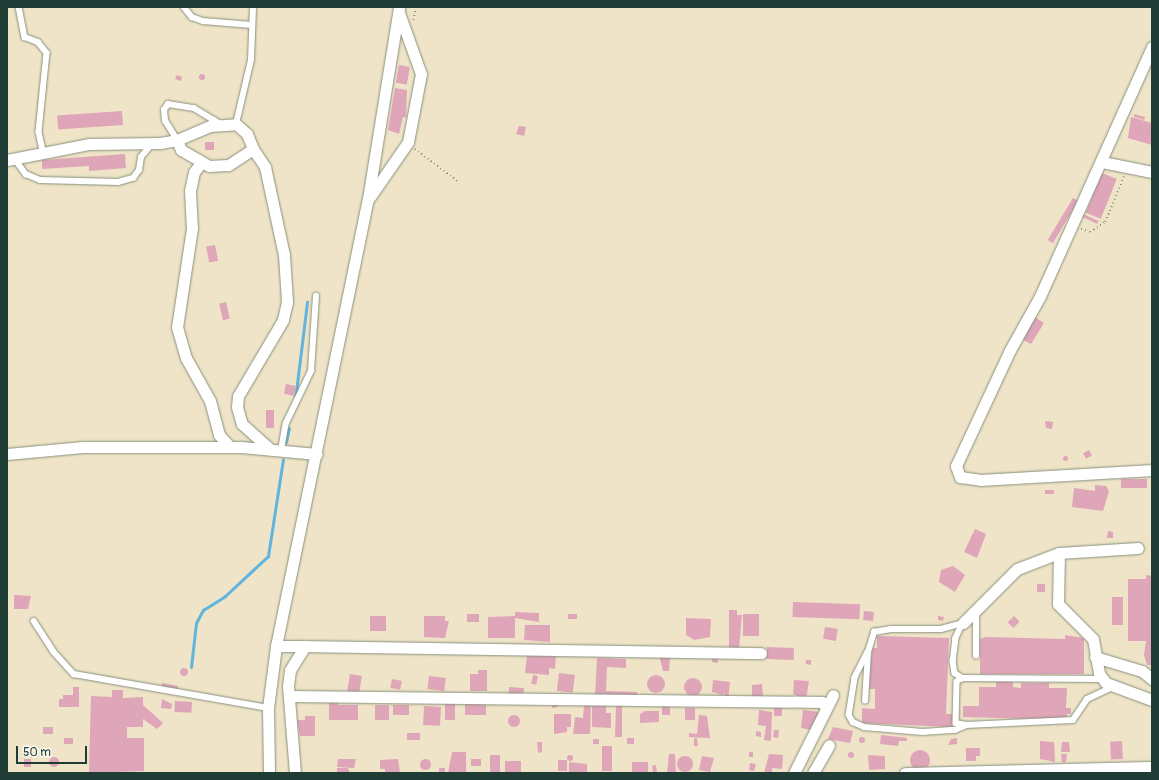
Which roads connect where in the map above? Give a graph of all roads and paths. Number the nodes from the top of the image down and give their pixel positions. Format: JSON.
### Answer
{"nodes":[{"id":1,"x":19,"y":7,"type":"edge"},
{"id":2,"x":184,"y":7,"type":"edge"},
{"id":3,"x":253,"y":7,"type":"edge"},
{"id":4,"x":399,"y":10,"type":"edge"},
{"id":5,"x":252,"y":26,"type":"junction"},
{"id":6,"x":1152,"y":47,"type":"edge"},
{"id":7,"x":236,"y":124,"type":"junction"},
{"id":8,"x":223,"y":125,"type":"junction"},
{"id":9,"x":177,"y":140,"type":"junction"},
{"id":10,"x":408,"y":142,"type":"junction"},
{"id":11,"x":153,"y":143,"type":"junction"},
{"id":12,"x":253,"y":149,"type":"junction"},
{"id":13,"x":43,"y":152,"type":"junction"},
{"id":14,"x":11,"y":160,"type":"edge"},
{"id":15,"x":1102,"y":162,"type":"junction"},
{"id":16,"x":201,"y":163,"type":"junction"},
{"id":17,"x":1128,"y":167,"type":"junction"},
{"id":18,"x":1152,"y":172,"type":"edge"},
{"id":19,"x":459,"y":182,"type":"dead end"},
{"id":20,"x":368,"y":199,"type":"junction"},
{"id":21,"x":1071,"y":224,"type":"junction"},
{"id":22,"x":316,"y":296,"type":"dead end"},
{"id":23,"x":230,"y":447,"type":"junction"},
{"id":24,"x":270,"y":449,"type":"junction"},
{"id":25,"x":282,"y":450,"type":"junction"},
{"id":26,"x":7,"y":454,"type":"edge"},
{"id":27,"x":317,"y":454,"type":"junction"},
{"id":28,"x":1152,"y":470,"type":"edge"},
{"id":29,"x":1138,"y":548,"type":"dead end"},
{"id":30,"x":1059,"y":553,"type":"junction"},
{"id":31,"x":976,"y":610,"type":"junction"},
{"id":32,"x":34,"y":621,"type":"dead end"},
{"id":33,"x":963,"y":623,"type":"junction"},
{"id":34,"x":276,"y":646,"type":"junction"},
{"id":35,"x":305,"y":646,"type":"junction"},
{"id":36,"x":868,"y":652,"type":"junction"},
{"id":37,"x":761,"y":653,"type":"dead end"},
{"id":38,"x":976,"y":656,"type":"dead end"},
{"id":39,"x":1095,"y":657,"type":"junction"},
{"id":40,"x":956,"y":673,"type":"junction"},
{"id":41,"x":962,"y":678,"type":"junction"},
{"id":42,"x":1102,"y":679,"type":"junction"},
{"id":43,"x":1152,"y":679,"type":"edge"},
{"id":44,"x":957,"y":682,"type":"junction"},
{"id":45,"x":1118,"y":688,"type":"junction"},
{"id":46,"x":833,"y":695,"type":"dead end"},
{"id":47,"x":289,"y":696,"type":"junction"},
{"id":48,"x":1152,"y":700,"type":"edge"},
{"id":49,"x":865,"y":701,"type":"dead end"},
{"id":50,"x":825,"y":706,"type":"junction"},
{"id":51,"x":268,"y":708,"type":"junction"},
{"id":52,"x":956,"y":723,"type":"junction"},
{"id":53,"x":966,"y":725,"type":"junction"},
{"id":54,"x":955,"y":730,"type":"junction"},
{"id":55,"x":829,"y":745,"type":"dead end"},
{"id":56,"x":1152,"y":767,"type":"edge"},
{"id":57,"x":269,"y":773,"type":"edge"},
{"id":58,"x":295,"y":773,"type":"edge"},
{"id":59,"x":794,"y":773,"type":"edge"},
{"id":60,"x":813,"y":773,"type":"edge"},
{"id":61,"x":905,"y":773,"type":"edge"}],
"edges":[{"from":1,"to":13,"type":"lane"},
{"from":2,"to":5,"type":"lane"},
{"from":3,"to":5,"type":"lane"},
{"from":4,"to":10,"type":"street"},
{"from":4,"to":20,"type":"street"},
{"from":5,"to":7,"type":"lane"},
{"from":6,"to":15,"type":"street"},
{"from":7,"to":8,"type":"street"},
{"from":7,"to":12,"type":"street"},
{"from":8,"to":9,"type":"street"},
{"from":8,"to":9,"type":"lane"},
{"from":9,"to":11,"type":"street"},
{"from":9,"to":16,"type":"street"},
{"from":10,"to":19,"type":"path"},
{"from":10,"to":20,"type":"street"},
{"from":11,"to":13,"type":"street"},
{"from":11,"to":14,"type":"lane"},
{"from":12,"to":16,"type":"street"},
{"from":12,"to":24,"type":"street"},
{"from":13,"to":14,"type":"street"},
{"from":15,"to":17,"type":"street"},
{"from":15,"to":21,"type":"street"},
{"from":16,"to":23,"type":"street"},
{"from":17,"to":18,"type":"street"},
{"from":17,"to":21,"type":"path"},
{"from":20,"to":27,"type":"street"},
{"from":21,"to":28,"type":"street"},
{"from":22,"to":25,"type":"lane"},
{"from":23,"to":24,"type":"street"},
{"from":23,"to":26,"type":"street"},
{"from":24,"to":25,"type":"street"},
{"from":25,"to":27,"type":"street"},
{"from":27,"to":34,"type":"street"},
{"from":29,"to":30,"type":"street"},
{"from":30,"to":31,"type":"street"},
{"from":30,"to":39,"type":"street"},
{"from":31,"to":33,"type":"street"},
{"from":31,"to":38,"type":"lane"},
{"from":32,"to":51,"type":"lane"},
{"from":33,"to":36,"type":"lane"},
{"from":33,"to":40,"type":"lane"},
{"from":34,"to":35,"type":"street"},
{"from":34,"to":51,"type":"street"},
{"from":35,"to":37,"type":"street"},
{"from":35,"to":47,"type":"street"},
{"from":36,"to":49,"type":"lane"},
{"from":36,"to":54,"type":"lane"},
{"from":39,"to":42,"type":"street"},
{"from":39,"to":43,"type":"street"},
{"from":40,"to":41,"type":"lane"},
{"from":40,"to":44,"type":"lane"},
{"from":41,"to":42,"type":"lane"},
{"from":41,"to":44,"type":"lane"},
{"from":42,"to":45,"type":"street"},
{"from":44,"to":52,"type":"lane"},
{"from":45,"to":48,"type":"street"},
{"from":45,"to":53,"type":"lane"},
{"from":46,"to":50,"type":"street"},
{"from":47,"to":50,"type":"street"},
{"from":47,"to":58,"type":"street"},
{"from":50,"to":59,"type":"street"},
{"from":51,"to":57,"type":"street"},
{"from":52,"to":53,"type":"lane"},
{"from":52,"to":54,"type":"lane"},
{"from":53,"to":54,"type":"lane"},
{"from":55,"to":60,"type":"street"},
{"from":56,"to":61,"type":"street"}]}
